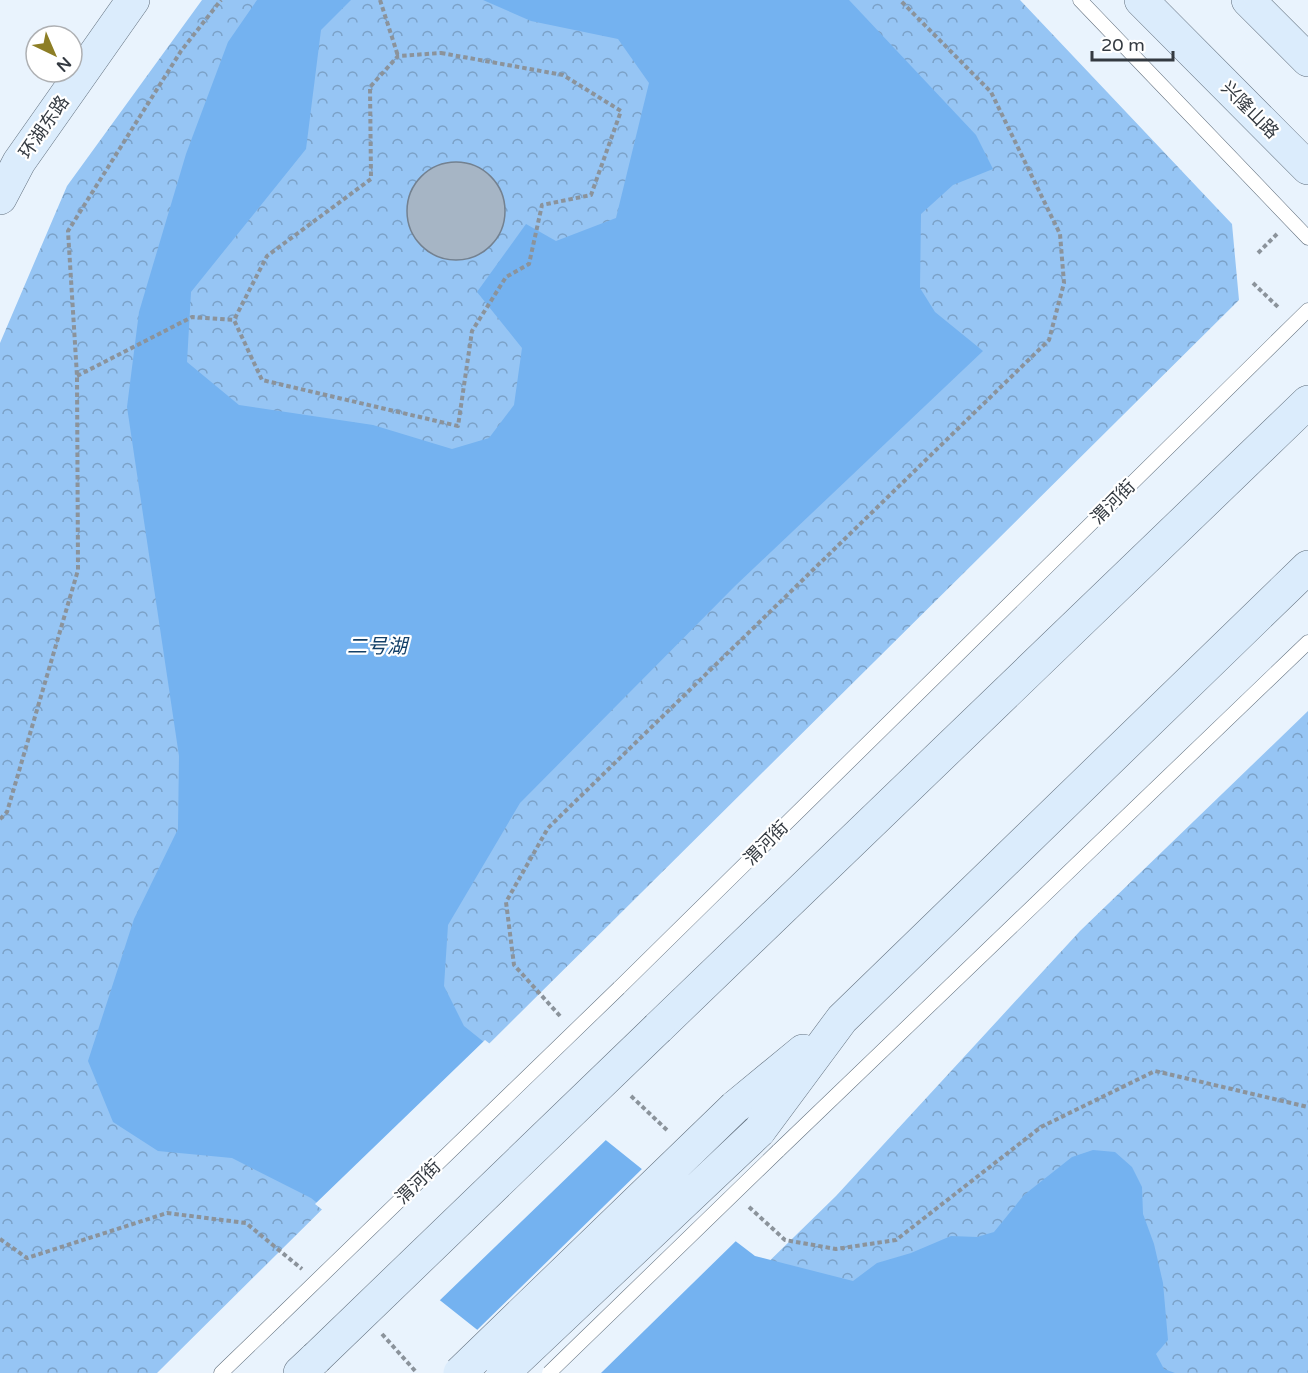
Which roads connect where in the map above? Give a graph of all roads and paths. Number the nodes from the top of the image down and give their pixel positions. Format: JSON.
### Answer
{"nodes":[{"id":1,"x":133,"y":0,"type":"edge"},
{"id":2,"x":221,"y":0,"type":"edge"},
{"id":3,"x":900,"y":0,"type":"edge"},
{"id":4,"x":1080,"y":0,"type":"edge"},
{"id":5,"x":1141,"y":0,"type":"edge"},
{"id":6,"x":1248,"y":0,"type":"edge"},
{"id":7,"x":380,"y":1,"type":"edge"},
{"id":8,"x":398,"y":56,"type":"junction"},
{"id":9,"x":1308,"y":60,"type":"edge"},
{"id":10,"x":1308,"y":168,"type":"edge"},
{"id":11,"x":0,"y":198,"type":"edge"},
{"id":12,"x":1308,"y":238,"type":"edge"},
{"id":13,"x":1308,"y":310,"type":"edge"},
{"id":14,"x":234,"y":320,"type":"junction"},
{"id":15,"x":77,"y":376,"type":"junction"},
{"id":16,"x":1308,"y":402,"type":"edge"},
{"id":17,"x":1308,"y":567,"type":"edge"},
{"id":18,"x":1308,"y":642,"type":"edge"},
{"id":19,"x":0,"y":819,"type":"edge"},
{"id":20,"x":561,"y":1017,"type":"dead end"},
{"id":21,"x":842,"y":1019,"type":"junction"},
{"id":22,"x":624,"y":1087,"type":"dead end"},
{"id":23,"x":1308,"y":1107,"type":"edge"},
{"id":24,"x":674,"y":1137,"type":"dead end"},
{"id":25,"x":768,"y":1141,"type":"junction"},
{"id":26,"x":742,"y":1200,"type":"dead end"},
{"id":27,"x":0,"y":1239,"type":"edge"},
{"id":28,"x":309,"y":1274,"type":"dead end"},
{"id":29,"x":381,"y":1333,"type":"dead end"},
{"id":30,"x":308,"y":1365,"type":"edge"},
{"id":31,"x":221,"y":1373,"type":"edge"},
{"id":32,"x":417,"y":1373,"type":"edge"},
{"id":33,"x":460,"y":1373,"type":"edge"},
{"id":34,"x":503,"y":1373,"type":"edge"},
{"id":35,"x":549,"y":1373,"type":"edge"}],
"edges":[{"from":1,"to":11,"type":"main road","name":"环湖东路"},
{"from":2,"to":15,"type":"path"},
{"from":3,"to":20,"type":"path"},
{"from":4,"to":12,"type":"lane"},
{"from":5,"to":10,"type":"main road","name":"兴隆山路"},
{"from":6,"to":9,"type":"main road"},
{"from":7,"to":8,"type":"path"},
{"from":8,"to":14,"type":"path"},
{"from":8,"to":14,"type":"path"},
{"from":13,"to":31,"type":"lane","name":"渭河街","bridge":true},
{"from":14,"to":15,"type":"path"},
{"from":15,"to":19,"type":"path"},
{"from":16,"to":30,"type":"main road","bridge":true},
{"from":17,"to":21,"type":"main road"},
{"from":18,"to":25,"type":"lane"},
{"from":21,"to":25,"type":"main road"},
{"from":21,"to":33,"type":"main road","bridge":true},
{"from":22,"to":24,"type":"path"},
{"from":23,"to":26,"type":"path"},
{"from":25,"to":34,"type":"main road","bridge":true},
{"from":25,"to":35,"type":"lane","bridge":true},
{"from":27,"to":28,"type":"path"},
{"from":29,"to":32,"type":"path"}]}
